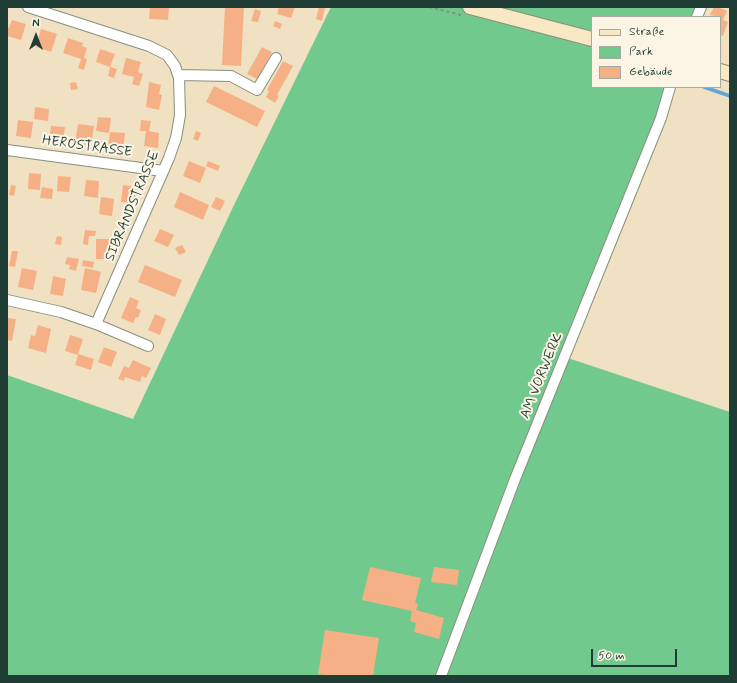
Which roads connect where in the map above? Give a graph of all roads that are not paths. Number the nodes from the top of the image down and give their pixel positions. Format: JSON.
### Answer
{"nodes":[{"id":1,"x":28,"y":7,"type":"edge"},
{"id":2,"x":470,"y":7,"type":"edge"},
{"id":3,"x":702,"y":7,"type":"edge"},
{"id":4,"x":698,"y":16,"type":"edge"},
{"id":5,"x":591,"y":38,"type":"edge"},
{"id":6,"x":276,"y":58,"type":"dead end"},
{"id":7,"x":178,"y":75,"type":"junction"},
{"id":8,"x":670,"y":88,"type":"edge"},
{"id":9,"x":7,"y":150,"type":"edge"},
{"id":10,"x":163,"y":171,"type":"junction"},
{"id":11,"x":7,"y":300,"type":"edge"},
{"id":12,"x":96,"y":324,"type":"junction"},
{"id":13,"x":148,"y":346,"type":"dead end"},
{"id":14,"x":441,"y":676,"type":"edge"}],
"edges":[{"from":1,"to":7,"type":"street"},
{"from":2,"to":5,"type":"main road"},
{"from":3,"to":4,"type":"street"},
{"from":6,"to":7,"type":"street"},
{"from":7,"to":10,"type":"street","name":"SIBRANDSTRASSE"},
{"from":8,"to":14,"type":"street","name":"AM VORWERK"},
{"from":9,"to":10,"type":"street","name":"HEROSTRASSE"},
{"from":10,"to":12,"type":"street","name":"SIBRANDSTRASSE"},
{"from":11,"to":12,"type":"street"},
{"from":12,"to":13,"type":"street"}]}
